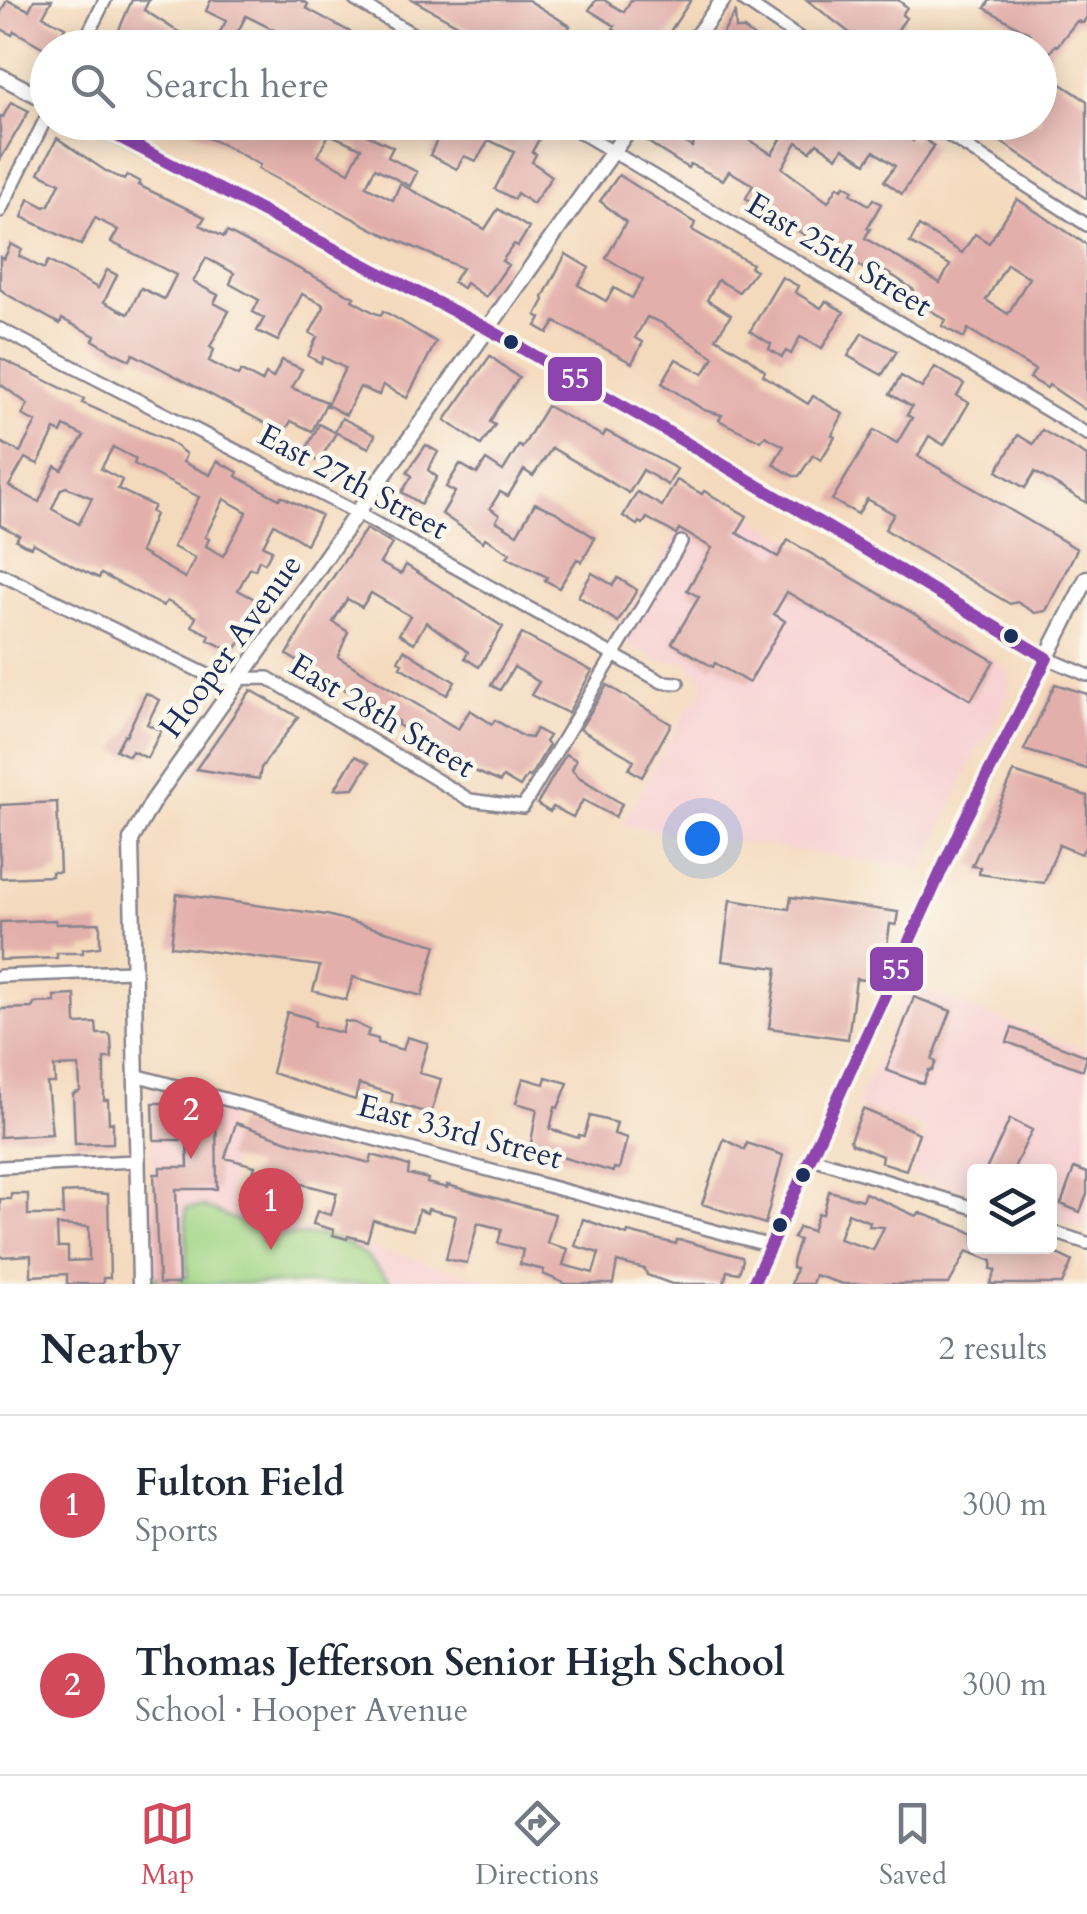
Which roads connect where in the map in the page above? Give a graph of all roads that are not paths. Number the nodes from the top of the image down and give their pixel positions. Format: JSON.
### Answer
{"nodes":[{"id":1,"x":106,"y":0,"type":"edge"},
{"id":2,"x":355,"y":0,"type":"edge"},
{"id":3,"x":723,"y":0,"type":"edge"},
{"id":4,"x":743,"y":0,"type":"edge"},
{"id":5,"x":90,"y":30,"type":"edge"},
{"id":6,"x":406,"y":30,"type":"edge"},
{"id":7,"x":701,"y":30,"type":"edge"},
{"id":8,"x":787,"y":30,"type":"edge"},
{"id":9,"x":0,"y":76,"type":"edge"},
{"id":10,"x":30,"y":92,"type":"edge"},
{"id":11,"x":35,"y":140,"type":"edge"},
{"id":12,"x":124,"y":140,"type":"edge"},
{"id":13,"x":591,"y":140,"type":"edge"},
{"id":14,"x":621,"y":140,"type":"edge"},
{"id":15,"x":956,"y":140,"type":"edge"},
{"id":16,"x":612,"y":153,"type":"junction"},
{"id":17,"x":0,"y":211,"type":"edge"},
{"id":18,"x":1087,"y":225,"type":"edge"},
{"id":19,"x":0,"y":329,"type":"edge"},
{"id":20,"x":488,"y":329,"type":"junction"},
{"id":21,"x":1087,"y":434,"type":"edge"},
{"id":22,"x":359,"y":514,"type":"junction"},
{"id":23,"x":682,"y":542,"type":"dead end"},
{"id":24,"x":0,"y":574,"type":"edge"},
{"id":25,"x":1087,"y":578,"type":"edge"},
{"id":26,"x":613,"y":655,"type":"junction"},
{"id":27,"x":1047,"y":658,"type":"junction"},
{"id":28,"x":1087,"y":676,"type":"edge"},
{"id":29,"x":242,"y":678,"type":"junction"},
{"id":30,"x":678,"y":683,"type":"dead end"},
{"id":31,"x":131,"y":971,"type":"junction"},
{"id":32,"x":0,"y":976,"type":"edge"},
{"id":33,"x":134,"y":1075,"type":"junction"},
{"id":34,"x":812,"y":1158,"type":"junction"},
{"id":35,"x":138,"y":1161,"type":"junction"},
{"id":36,"x":0,"y":1167,"type":"edge"},
{"id":37,"x":967,"y":1206,"type":"edge"},
{"id":38,"x":1057,"y":1233,"type":"edge"},
{"id":39,"x":1087,"y":1242,"type":"edge"},
{"id":40,"x":770,"y":1246,"type":"junction"},
{"id":41,"x":140,"y":1284,"type":"edge"},
{"id":42,"x":754,"y":1284,"type":"edge"}],
"edges":[{"from":1,"to":5,"type":"street"},
{"from":2,"to":6,"type":"street"},
{"from":3,"to":7,"type":"street"},
{"from":4,"to":8,"type":"street"},
{"from":9,"to":10,"type":"street"},
{"from":11,"to":17,"type":"street"},
{"from":12,"to":20,"type":"street"},
{"from":13,"to":16,"type":"street","name":"East 25th Street"},
{"from":14,"to":16,"type":"street","name":"Hooper Avenue"},
{"from":15,"to":18,"type":"street"},
{"from":16,"to":20,"type":"street","name":"Hooper Avenue"},
{"from":16,"to":21,"type":"street","name":"East 25th Street"},
{"from":19,"to":22,"type":"street","name":"East 27th Street"},
{"from":20,"to":22,"type":"street","name":"Hooper Avenue"},
{"from":20,"to":27,"type":"street"},
{"from":22,"to":26,"type":"street","name":"East 27th Street"},
{"from":22,"to":29,"type":"street","name":"Hooper Avenue"},
{"from":23,"to":26,"type":"street"},
{"from":24,"to":29,"type":"street","name":"East 28th Street"},
{"from":25,"to":27,"type":"street"},
{"from":26,"to":29,"type":"street","name":"East 28th Street"},
{"from":26,"to":30,"type":"street","name":"East 27th Street"},
{"from":27,"to":28,"type":"street"},
{"from":27,"to":34,"type":"street"},
{"from":29,"to":31,"type":"street","name":"Hooper Avenue"},
{"from":31,"to":32,"type":"street"},
{"from":31,"to":33,"type":"street","name":"Hooper Avenue"},
{"from":33,"to":35,"type":"street","name":"Hooper Avenue"},
{"from":33,"to":40,"type":"street","name":"East 33rd Street"},
{"from":34,"to":37,"type":"street"},
{"from":34,"to":40,"type":"street"},
{"from":35,"to":36,"type":"street"},
{"from":35,"to":41,"type":"street","name":"Hooper Avenue"},
{"from":38,"to":39,"type":"street"},
{"from":40,"to":42,"type":"street"}]}
